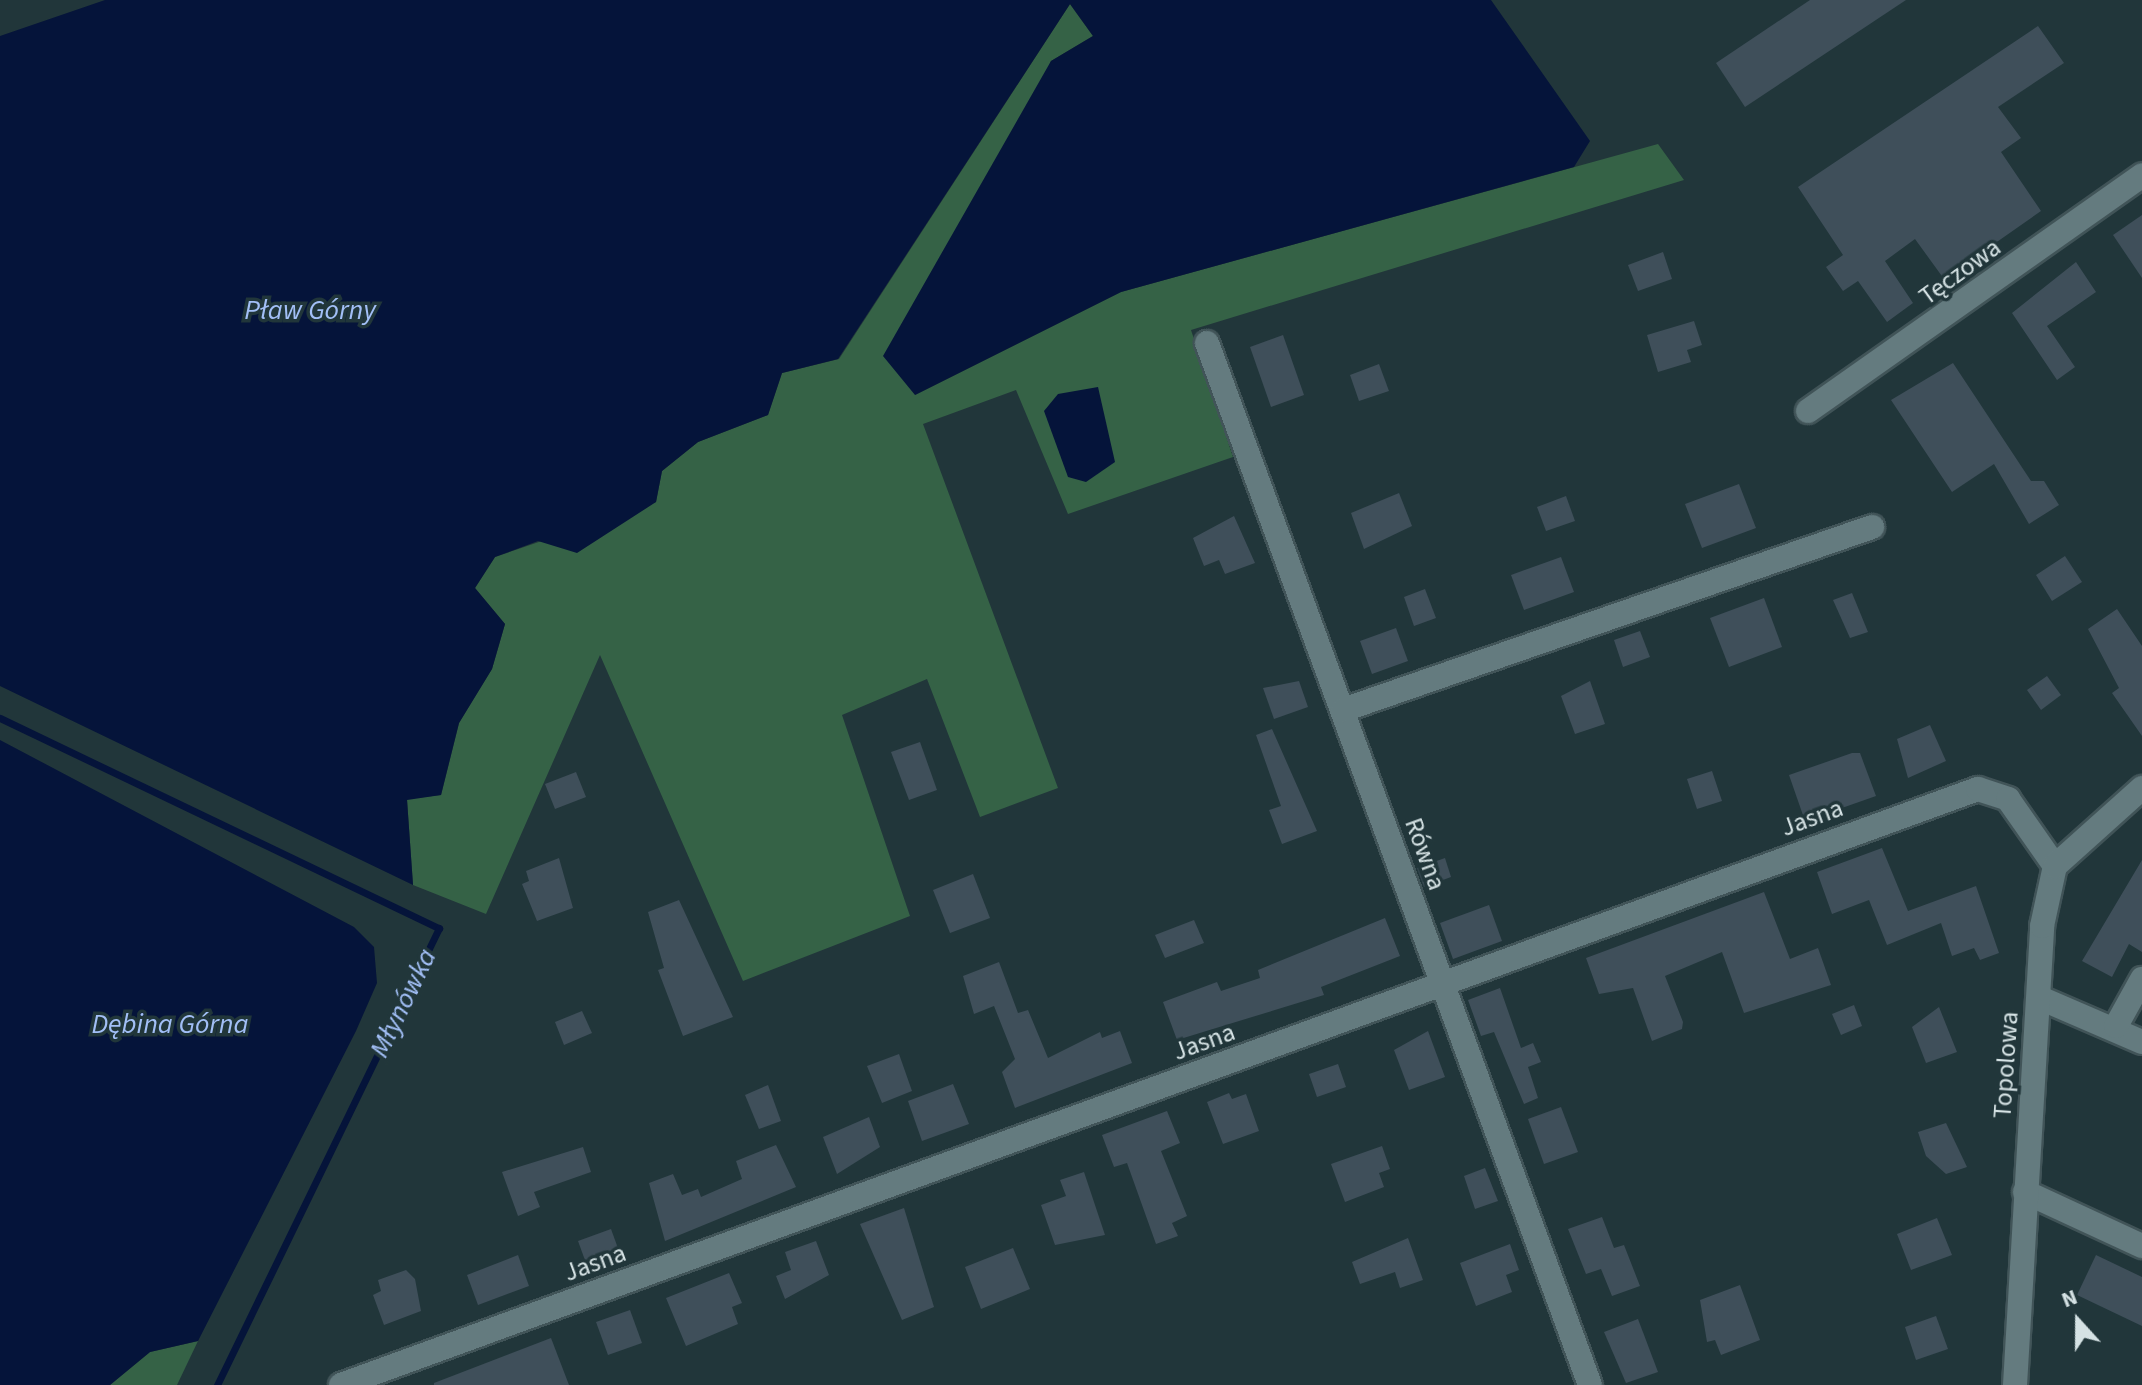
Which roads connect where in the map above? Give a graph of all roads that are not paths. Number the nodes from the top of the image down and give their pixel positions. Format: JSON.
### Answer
{"nodes":[{"id":1,"x":2142,"y":175,"type":"edge"},
{"id":2,"x":1207,"y":343,"type":"dead end"},
{"id":3,"x":1808,"y":411,"type":"dead end"},
{"id":4,"x":1872,"y":527,"type":"dead end"},
{"id":5,"x":1343,"y":710,"type":"junction"},
{"id":6,"x":2142,"y":788,"type":"edge"},
{"id":7,"x":2055,"y":866,"type":"junction"},
{"id":8,"x":2142,"y":979,"type":"edge"},
{"id":9,"x":1443,"y":985,"type":"junction"},
{"id":10,"x":2040,"y":998,"type":"junction"},
{"id":11,"x":2116,"y":1026,"type":"junction"},
{"id":12,"x":2142,"y":1042,"type":"edge"},
{"id":13,"x":2025,"y":1192,"type":"junction"},
{"id":14,"x":2142,"y":1246,"type":"edge"},
{"id":15,"x":341,"y":1385,"type":"edge"},
{"id":16,"x":1590,"y":1385,"type":"edge"},
{"id":17,"x":2015,"y":1385,"type":"edge"}],
"edges":[{"from":1,"to":3,"type":"street","name":"Tęczowa"},
{"from":2,"to":5,"type":"street","name":"Równa"},
{"from":4,"to":5,"type":"street"},
{"from":5,"to":9,"type":"street","name":"Równa"},
{"from":6,"to":7,"type":"street"},
{"from":7,"to":9,"type":"street","name":"Jasna"},
{"from":7,"to":10,"type":"street","name":"Topolowa"},
{"from":8,"to":11,"type":"street"},
{"from":9,"to":15,"type":"street","name":"Jasna"},
{"from":9,"to":16,"type":"street","name":"Równa"},
{"from":10,"to":11,"type":"street"},
{"from":10,"to":13,"type":"street","name":"Topolowa"},
{"from":11,"to":12,"type":"street"},
{"from":13,"to":14,"type":"street"},
{"from":13,"to":17,"type":"street","name":"Topolowa"}]}
